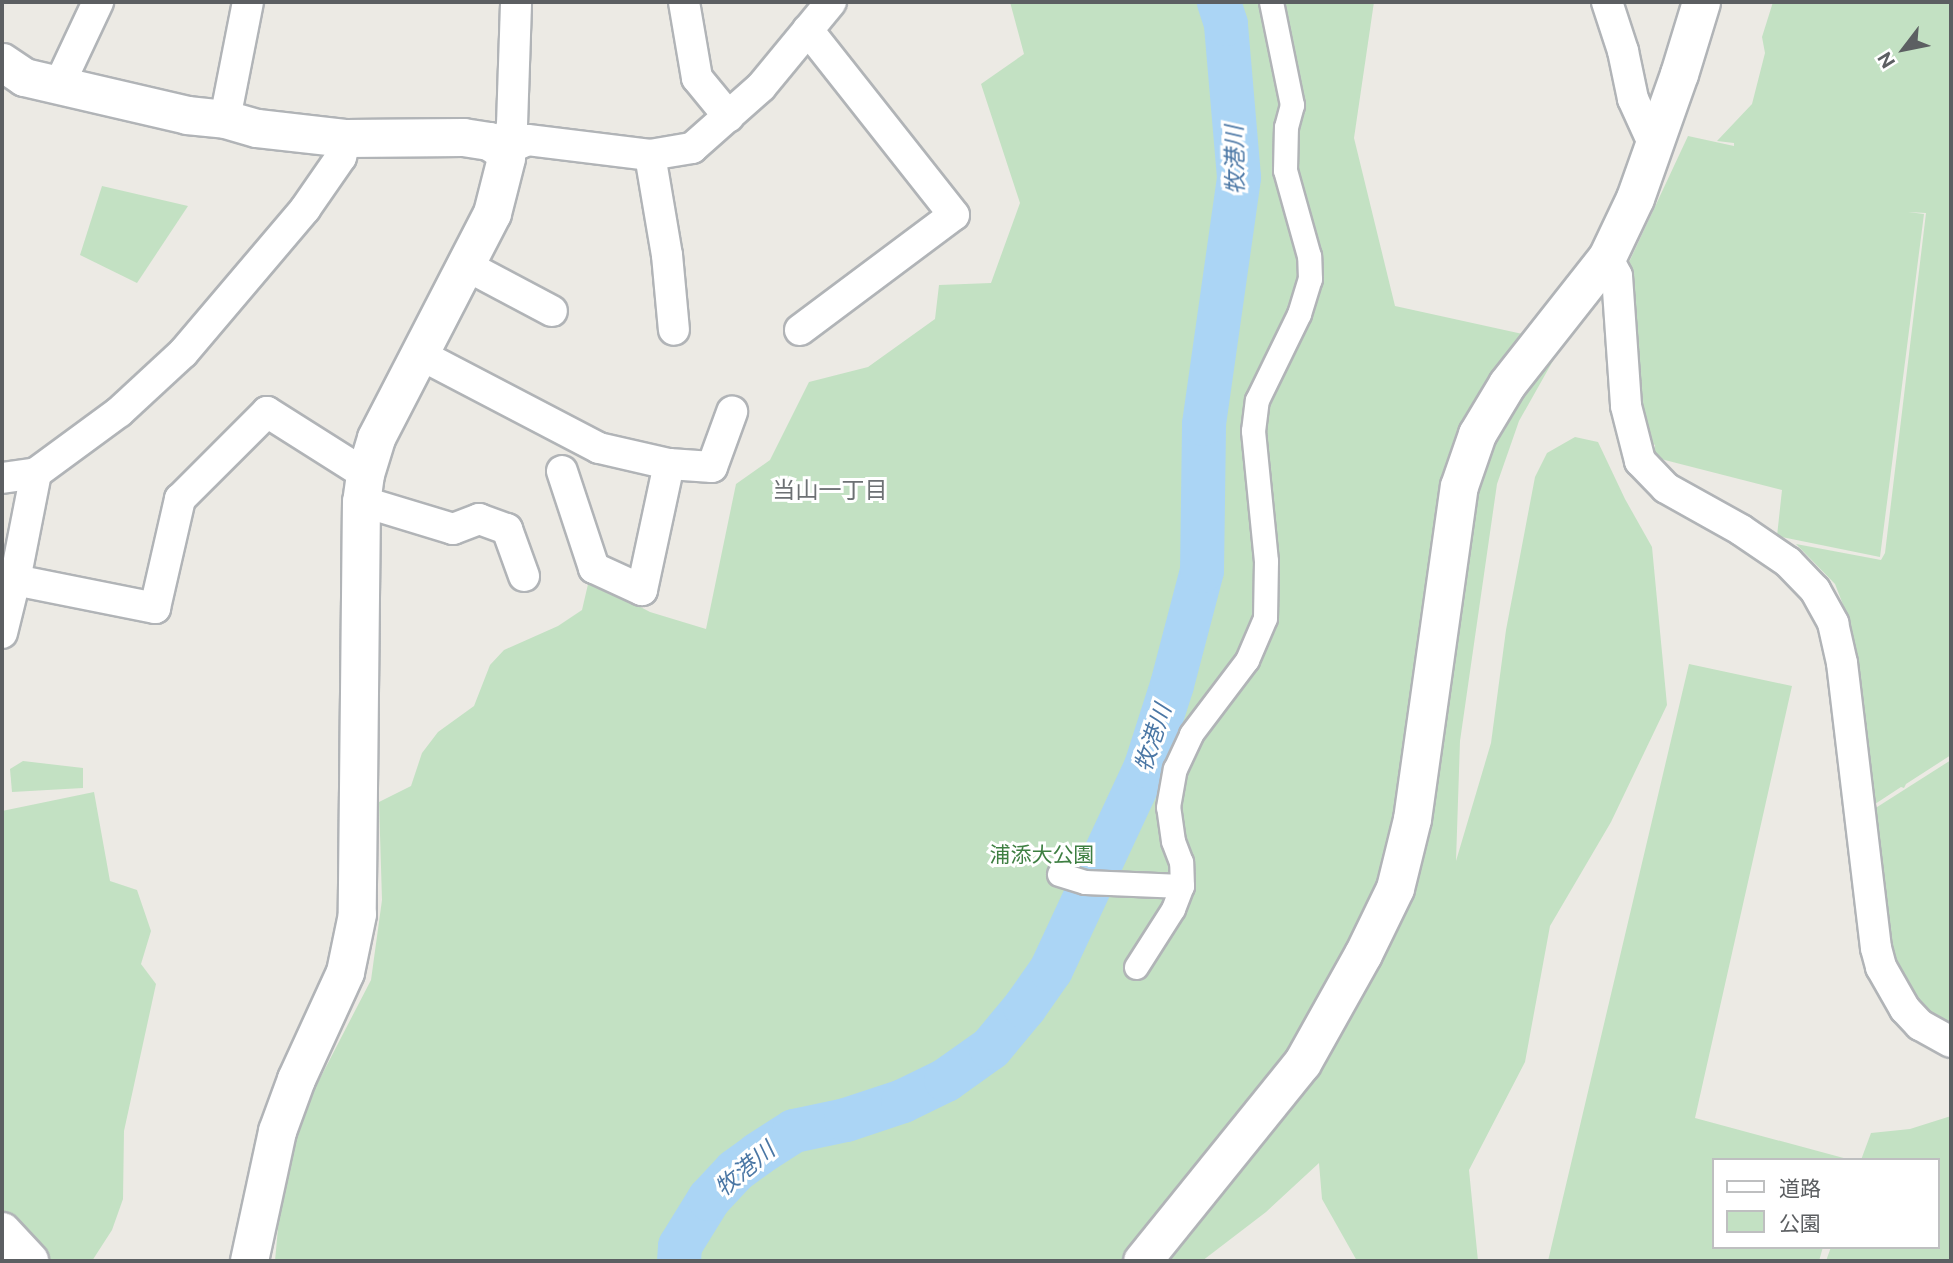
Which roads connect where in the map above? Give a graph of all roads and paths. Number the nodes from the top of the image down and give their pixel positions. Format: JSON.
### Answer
{"nodes":[{"id":1,"x":98,"y":2,"type":"edge"},
{"id":2,"x":248,"y":2,"type":"edge"},
{"id":3,"x":516,"y":2,"type":"edge"},
{"id":4,"x":684,"y":2,"type":"edge"},
{"id":5,"x":831,"y":2,"type":"edge"},
{"id":6,"x":1272,"y":2,"type":"edge"},
{"id":7,"x":1607,"y":2,"type":"edge"},
{"id":8,"x":1701,"y":2,"type":"edge"},
{"id":9,"x":808,"y":30,"type":"junction"},
{"id":10,"x":2,"y":62,"type":"edge"},
{"id":11,"x":58,"y":85,"type":"junction"},
{"id":12,"x":729,"y":117,"type":"junction"},
{"id":13,"x":225,"y":119,"type":"junction"},
{"id":14,"x":346,"y":138,"type":"junction"},
{"id":15,"x":1654,"y":145,"type":"junction"},
{"id":16,"x":503,"y":150,"type":"junction"},
{"id":17,"x":650,"y":155,"type":"junction"},
{"id":18,"x":1607,"y":257,"type":"junction"},
{"id":19,"x":467,"y":266,"type":"junction"},
{"id":20,"x":552,"y":311,"type":"dead end"},
{"id":21,"x":674,"y":330,"type":"dead end"},
{"id":22,"x":800,"y":330,"type":"dead end"},
{"id":23,"x":419,"y":354,"type":"junction"},
{"id":24,"x":732,"y":412,"type":"dead end"},
{"id":25,"x":668,"y":464,"type":"junction"},
{"id":26,"x":562,"y":471,"type":"dead end"},
{"id":27,"x":36,"y":473,"type":"junction"},
{"id":28,"x":2,"y":478,"type":"edge"},
{"id":29,"x":363,"y":487,"type":"junction"},
{"id":30,"x":524,"y":576,"type":"dead end"},
{"id":31,"x":15,"y":580,"type":"junction"},
{"id":32,"x":2,"y":633,"type":"edge"},
{"id":33,"x":1059,"y":874,"type":"dead end"},
{"id":34,"x":1175,"y":886,"type":"junction"},
{"id":35,"x":1136,"y":967,"type":"dead end"},
{"id":36,"x":1951,"y":1042,"type":"edge"},
{"id":37,"x":2,"y":1232,"type":"edge"},
{"id":38,"x":29,"y":1261,"type":"edge"},
{"id":39,"x":249,"y":1261,"type":"edge"},
{"id":40,"x":1142,"y":1261,"type":"edge"}],
"edges":[{"from":1,"to":11,"type":"street"},
{"from":2,"to":13,"type":"street"},
{"from":3,"to":16,"type":"street"},
{"from":4,"to":12,"type":"street"},
{"from":5,"to":9,"type":"street"},
{"from":6,"to":34,"type":"street"},
{"from":7,"to":15,"type":"street"},
{"from":8,"to":15,"type":"street"},
{"from":9,"to":12,"type":"street"},
{"from":9,"to":22,"type":"street"},
{"from":10,"to":11,"type":"street"},
{"from":11,"to":13,"type":"street"},
{"from":12,"to":17,"type":"street"},
{"from":13,"to":14,"type":"street"},
{"from":14,"to":16,"type":"street"},
{"from":14,"to":27,"type":"street"},
{"from":15,"to":18,"type":"street"},
{"from":16,"to":17,"type":"street"},
{"from":16,"to":19,"type":"street"},
{"from":17,"to":21,"type":"street"},
{"from":18,"to":36,"type":"street"},
{"from":18,"to":40,"type":"street"},
{"from":19,"to":20,"type":"street"},
{"from":19,"to":23,"type":"street"},
{"from":23,"to":25,"type":"street"},
{"from":23,"to":29,"type":"street"},
{"from":24,"to":25,"type":"street"},
{"from":25,"to":26,"type":"street"},
{"from":27,"to":28,"type":"street"},
{"from":27,"to":31,"type":"street"},
{"from":29,"to":30,"type":"street"},
{"from":29,"to":31,"type":"street"},
{"from":29,"to":39,"type":"street"},
{"from":31,"to":32,"type":"street"},
{"from":33,"to":34,"type":"street"},
{"from":34,"to":35,"type":"street"},
{"from":37,"to":38,"type":"main road"}]}
